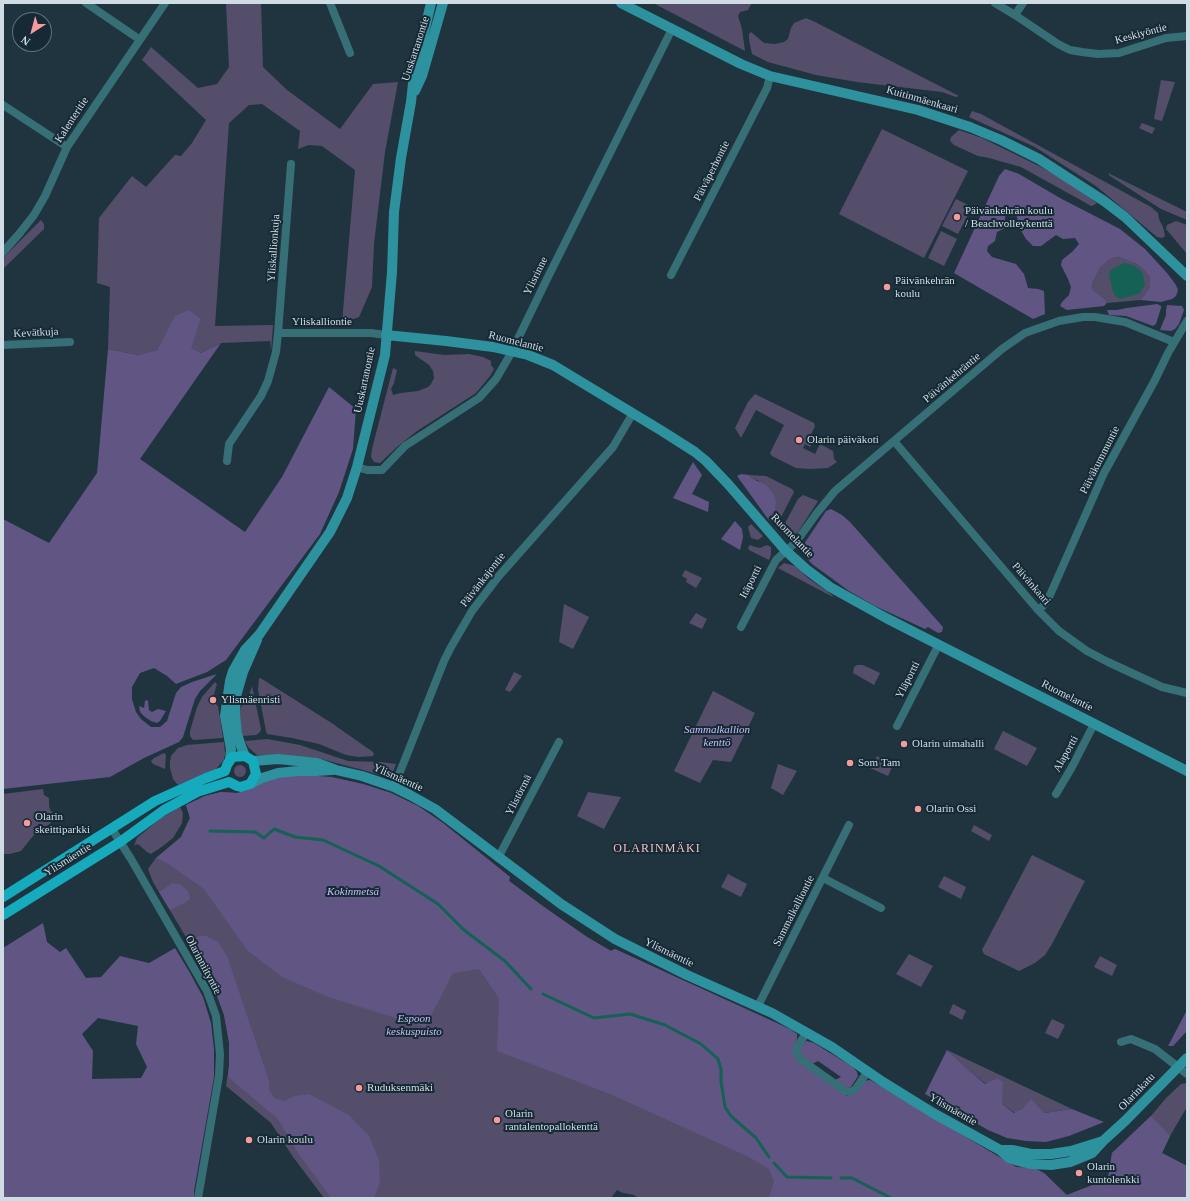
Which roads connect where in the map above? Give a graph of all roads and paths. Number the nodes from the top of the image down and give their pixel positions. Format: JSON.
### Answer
{"nodes":[{"id":1,"x":86,"y":3,"type":"edge"},
{"id":2,"x":165,"y":3,"type":"edge"},
{"id":3,"x":330,"y":3,"type":"edge"},
{"id":4,"x":431,"y":3,"type":"edge"},
{"id":5,"x":443,"y":3,"type":"edge"},
{"id":6,"x":621,"y":3,"type":"edge"},
{"id":7,"x":995,"y":3,"type":"edge"},
{"id":8,"x":1023,"y":3,"type":"edge"},
{"id":9,"x":1015,"y":15,"type":"junction"},
{"id":10,"x":672,"y":29,"type":"junction"},
{"id":11,"x":1187,"y":36,"type":"edge"},
{"id":12,"x":136,"y":37,"type":"dead end"},
{"id":13,"x":350,"y":53,"type":"dead end"},
{"id":14,"x":770,"y":76,"type":"junction"},
{"id":15,"x":411,"y":102,"type":"junction"},
{"id":16,"x":3,"y":105,"type":"edge"},
{"id":17,"x":67,"y":147,"type":"junction"},
{"id":18,"x":291,"y":164,"type":"dead end"},
{"id":19,"x":3,"y":252,"type":"edge"},
{"id":20,"x":671,"y":275,"type":"dead end"},
{"id":21,"x":1187,"y":276,"type":"edge"},
{"id":22,"x":1187,"y":321,"type":"edge"},
{"id":23,"x":278,"y":332,"type":"junction"},
{"id":24,"x":386,"y":335,"type":"junction"},
{"id":25,"x":70,"y":342,"type":"dead end"},
{"id":26,"x":1174,"y":342,"type":"junction"},
{"id":27,"x":3,"y":346,"type":"edge"},
{"id":28,"x":512,"y":351,"type":"junction"},
{"id":29,"x":633,"y":414,"type":"junction"},
{"id":30,"x":894,"y":441,"type":"junction"},
{"id":31,"x":227,"y":461,"type":"dead end"},
{"id":32,"x":357,"y":467,"type":"junction"},
{"id":33,"x":786,"y":551,"type":"junction"},
{"id":34,"x":1038,"y":610,"type":"junction"},
{"id":35,"x":741,"y":627,"type":"dead end"},
{"id":36,"x":259,"y":635,"type":"junction"},
{"id":37,"x":939,"y":644,"type":"junction"},
{"id":38,"x":1187,"y":693,"type":"edge"},
{"id":39,"x":1094,"y":724,"type":"junction"},
{"id":40,"x":897,"y":726,"type":"dead end"},
{"id":41,"x":559,"y":742,"type":"dead end"},
{"id":42,"x":249,"y":759,"type":"junction"},
{"id":43,"x":230,"y":760,"type":"junction"},
{"id":44,"x":336,"y":770,"type":"junction"},
{"id":45,"x":225,"y":771,"type":"junction"},
{"id":46,"x":1187,"y":771,"type":"edge"},
{"id":47,"x":229,"y":782,"type":"junction"},
{"id":48,"x":250,"y":784,"type":"junction"},
{"id":49,"x":394,"y":787,"type":"junction"},
{"id":50,"x":1056,"y":794,"type":"dead end"},
{"id":51,"x":849,"y":825,"type":"dead end"},
{"id":52,"x":112,"y":830,"type":"junction"},
{"id":53,"x":120,"y":842,"type":"junction"},
{"id":54,"x":498,"y":858,"type":"junction"},
{"id":55,"x":823,"y":878,"type":"junction"},
{"id":56,"x":3,"y":897,"type":"edge"},
{"id":57,"x":881,"y":908,"type":"dead end"},
{"id":58,"x":3,"y":914,"type":"edge"},
{"id":59,"x":758,"y":1006,"type":"junction"},
{"id":60,"x":807,"y":1032,"type":"junction"},
{"id":61,"x":1121,"y":1042,"type":"dead end"},
{"id":62,"x":1187,"y":1058,"type":"edge"},
{"id":63,"x":1178,"y":1067,"type":"junction"},
{"id":64,"x":868,"y":1072,"type":"junction"},
{"id":65,"x":1187,"y":1074,"type":"edge"},
{"id":66,"x":1051,"y":1160,"type":"joint"},
{"id":67,"x":198,"y":1198,"type":"edge"}],
"edges":[{"from":1,"to":12,"type":"street"},
{"from":2,"to":17,"type":"street","name":"Kalenteritie"},
{"from":3,"to":13,"type":"street"},
{"from":4,"to":15,"type":"main road","name":"Uuskartanontie"},
{"from":5,"to":15,"type":"main road","name":"Uuskartanontie"},
{"from":6,"to":10,"type":"main road","name":"Kuitinmäenkaari"},
{"from":7,"to":9,"type":"street","name":"Keskiyöntie"},
{"from":8,"to":9,"type":"street"},
{"from":9,"to":11,"type":"street","name":"Keskiyöntie"},
{"from":10,"to":14,"type":"main road","name":"Kuitinmäenkaari"},
{"from":10,"to":28,"type":"street","name":"Ylisrinne"},
{"from":14,"to":20,"type":"street","name":"Päiväperhontie"},
{"from":14,"to":21,"type":"main road","name":"Kuitinmäenkaari"},
{"from":15,"to":24,"type":"main road","name":"Uuskartanontie"},
{"from":16,"to":17,"type":"street"},
{"from":17,"to":19,"type":"street","name":"Kalenteritie"},
{"from":18,"to":23,"type":"street","name":"Yliskallionkuja"},
{"from":22,"to":26,"type":"street","name":"Päiväkummuntie"},
{"from":23,"to":24,"type":"street","name":"Yliskalliontie"},
{"from":23,"to":31,"type":"street","name":"Yliskalliontie"},
{"from":24,"to":28,"type":"main road","name":"Ruomelantie"},
{"from":24,"to":32,"type":"main road","name":"Uuskartanontie"},
{"from":25,"to":27,"type":"street","name":"Kevätkuja"},
{"from":26,"to":30,"type":"street","name":"Päivänkehräntie"},
{"from":26,"to":34,"type":"street","name":"Päiväkummuntie"},
{"from":28,"to":29,"type":"main road","name":"Ruomelantie"},
{"from":28,"to":32,"type":"street","name":"Ylisrinne"},
{"from":29,"to":33,"type":"main road","name":"Ruomelantie"},
{"from":29,"to":49,"type":"street","name":"Päivänkajontie"},
{"from":30,"to":33,"type":"street","name":"Päivänkehräntie"},
{"from":30,"to":34,"type":"street","name":"Päivänkaari"},
{"from":32,"to":36,"type":"main road","name":"Uuskartanontie"},
{"from":33,"to":35,"type":"street","name":"Itäportti"},
{"from":33,"to":37,"type":"main road","name":"Ruomelantie"},
{"from":34,"to":38,"type":"street","name":"Päivänkaari"},
{"from":36,"to":42,"type":"main road","name":"Uuskartanontie"},
{"from":36,"to":43,"type":"main road","name":"Uuskartanontie"},
{"from":37,"to":39,"type":"main road","name":"Ruomelantie"},
{"from":37,"to":40,"type":"street","name":"Yläportti"},
{"from":39,"to":46,"type":"main road","name":"Ruomelantie"},
{"from":39,"to":50,"type":"street","name":"Alaportti"},
{"from":41,"to":54,"type":"street","name":"Ylistörmä"},
{"from":42,"to":43,"type":"main road"},
{"from":42,"to":44,"type":"main road","name":"Ylismäentie"},
{"from":42,"to":48,"type":"main road"},
{"from":43,"to":45,"type":"main road"},
{"from":44,"to":48,"type":"main road","name":"Ylismäentie"},
{"from":44,"to":49,"type":"main road","name":"Ylismäentie"},
{"from":45,"to":47,"type":"main road"},
{"from":45,"to":52,"type":"main road","name":"Ylismäentie"},
{"from":47,"to":48,"type":"main road"},
{"from":47,"to":53,"type":"main road","name":"Ylismäentie"},
{"from":49,"to":54,"type":"main road","name":"Ylismäentie"},
{"from":51,"to":55,"type":"street","name":"Sammalkalliontie"},
{"from":52,"to":53,"type":"street","name":"Olarinniityntie"},
{"from":52,"to":56,"type":"main road","name":"Ylismäentie"},
{"from":53,"to":58,"type":"main road","name":"Ylismäentie"},
{"from":53,"to":67,"type":"street","name":"Olarinniityntie"},
{"from":54,"to":59,"type":"main road","name":"Ylismäentie"},
{"from":55,"to":57,"type":"street"},
{"from":55,"to":59,"type":"street","name":"Sammalkalliontie"},
{"from":59,"to":60,"type":"main road","name":"Ylismäentie"},
{"from":60,"to":64,"type":"main road","name":"Ylismäentie"},
{"from":60,"to":64,"type":"street"},
{"from":61,"to":63,"type":"street"},
{"from":62,"to":63,"type":"main road","name":"Olarinkatu"},
{"from":63,"to":65,"type":"street"},
{"from":63,"to":66,"type":"main road","name":"Olarinkatu"},
{"from":64,"to":66,"type":"main road","name":"Ylismäentie"}]}
